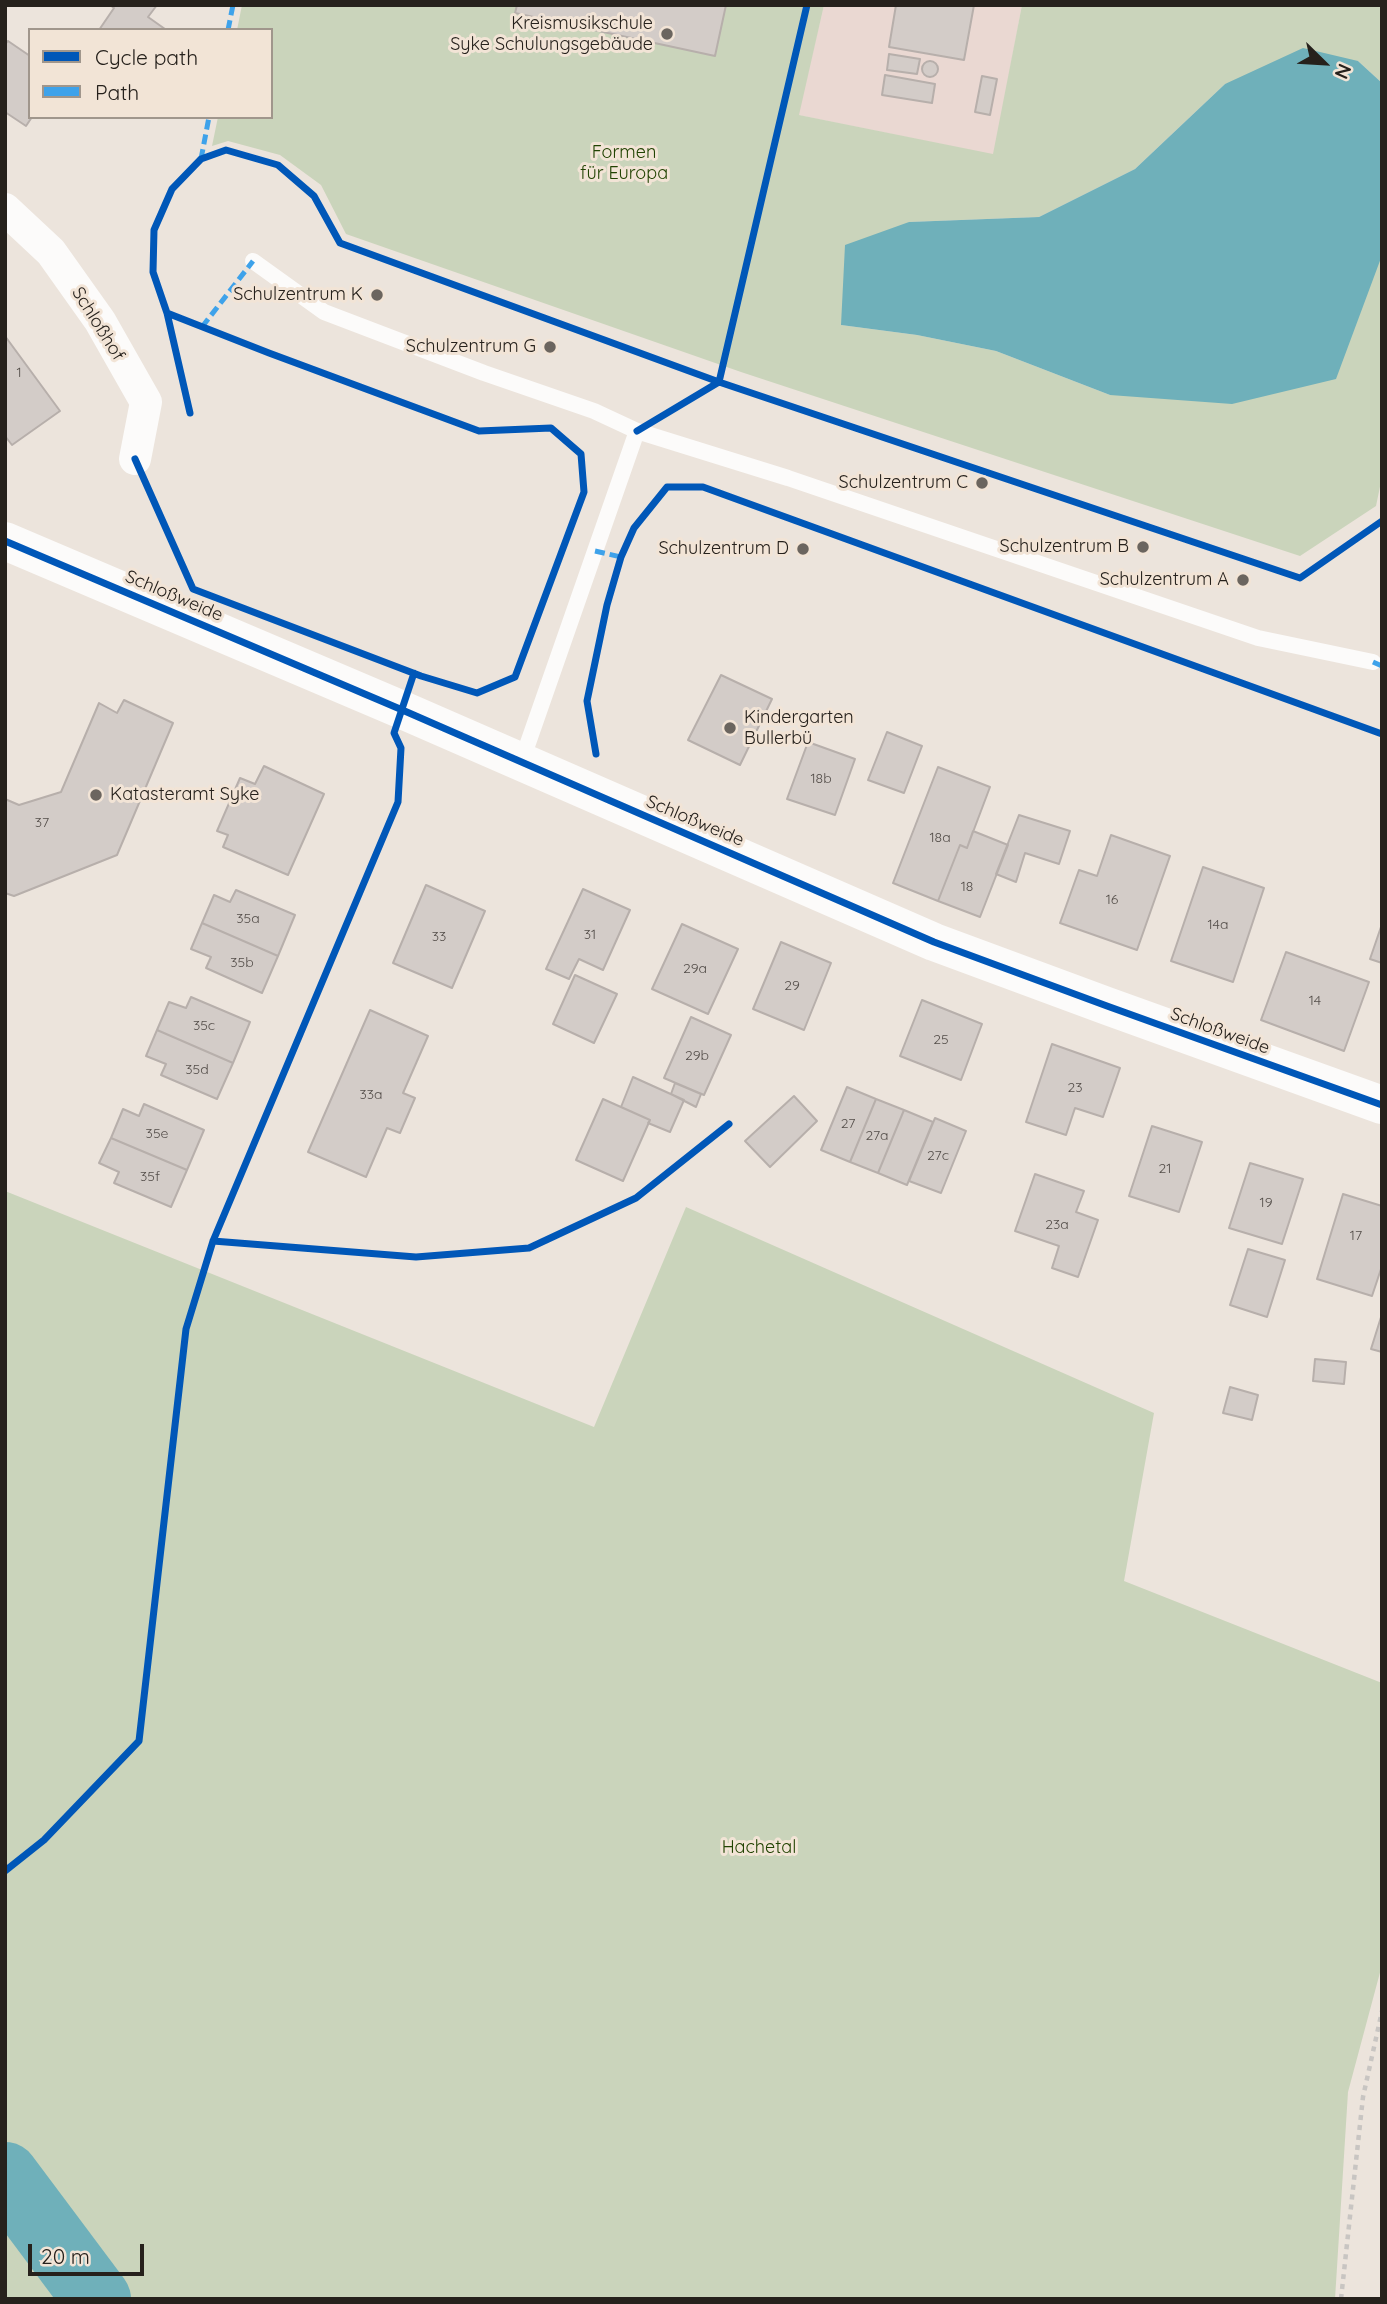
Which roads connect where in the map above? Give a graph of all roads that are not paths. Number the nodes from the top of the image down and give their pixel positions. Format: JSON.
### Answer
{"nodes":[{"id":1,"x":5,"y":209,"type":"edge"},
{"id":2,"x":253,"y":261,"type":"dead end"},
{"id":3,"x":637,"y":431,"type":"junction"},
{"id":4,"x":135,"y":459,"type":"dead end"},
{"id":5,"x":5,"y":541,"type":"edge"},
{"id":6,"x":1373,"y":662,"type":"dead end"},
{"id":7,"x":521,"y":763,"type":"junction"},
{"id":8,"x":1382,"y":1105,"type":"edge"}],
"edges":[{"from":1,"to":4,"type":"street","name":"Schloßhof"},
{"from":2,"to":3,"type":"lane"},
{"from":3,"to":6,"type":"lane"},
{"from":3,"to":7,"type":"lane"},
{"from":5,"to":7,"type":"street","name":"Schloßweide"},
{"from":7,"to":8,"type":"street","name":"Schloßweide"}]}
